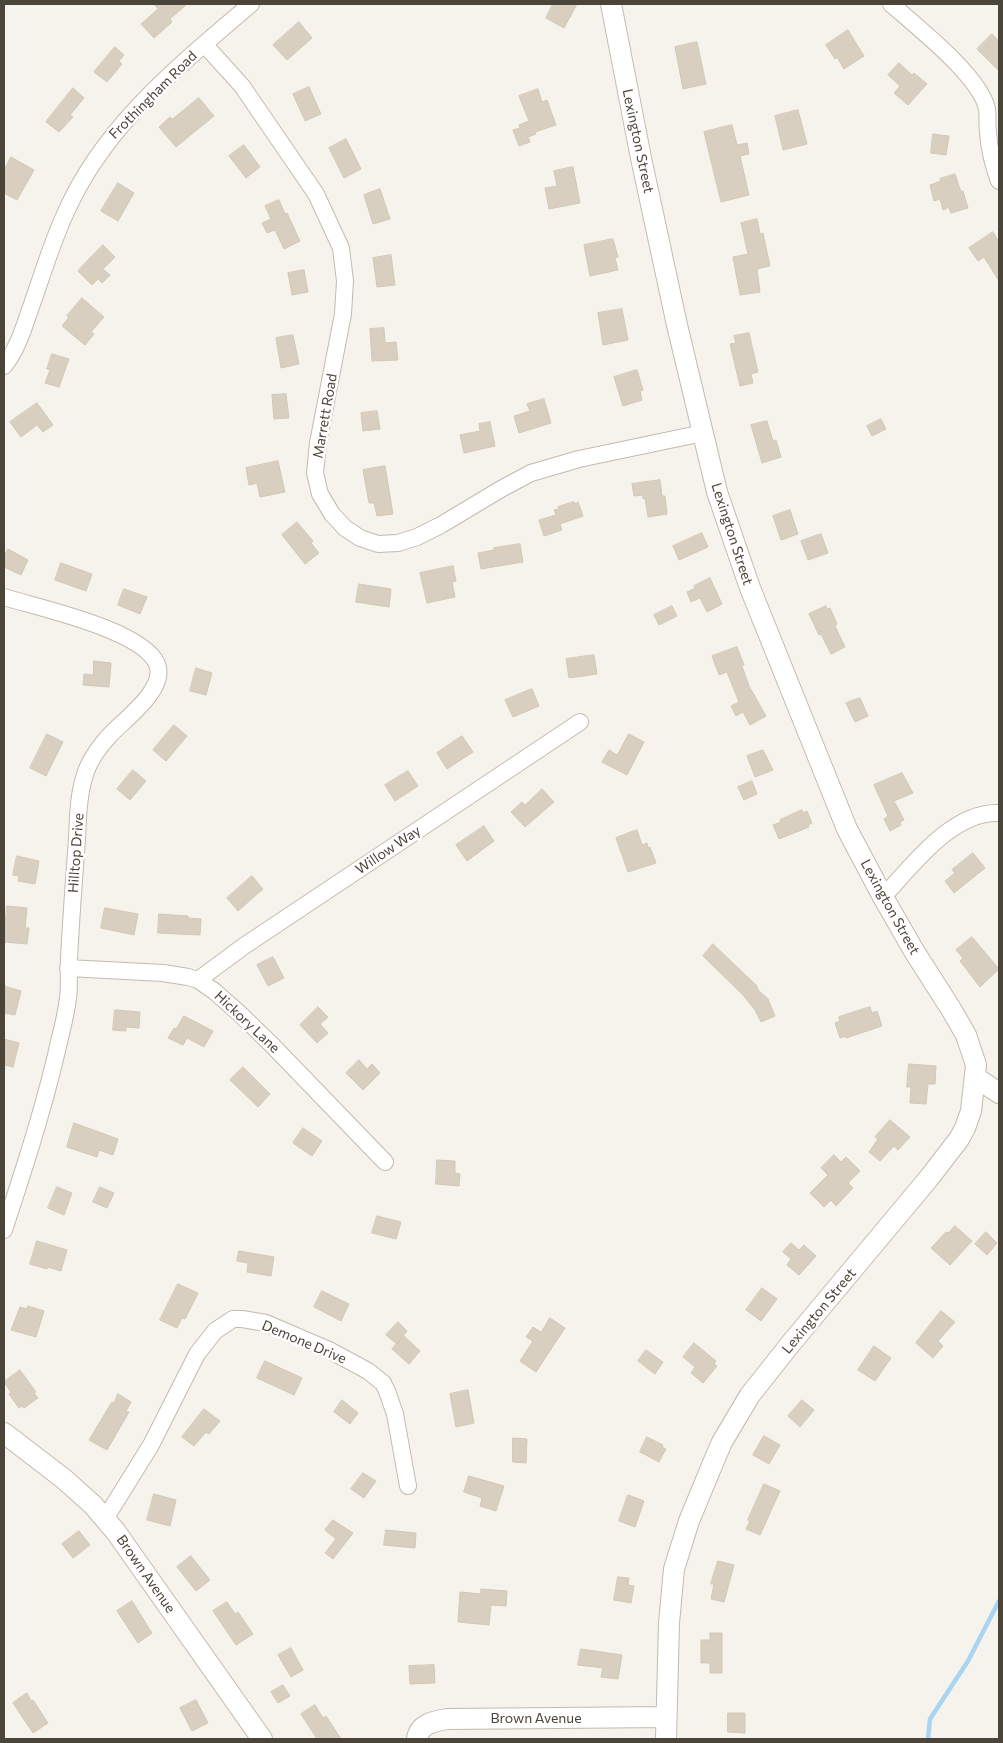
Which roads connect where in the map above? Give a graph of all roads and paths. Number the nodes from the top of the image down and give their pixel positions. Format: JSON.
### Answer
{"nodes":[{"id":1,"x":251,"y":4,"type":"edge"},
{"id":2,"x":611,"y":4,"type":"edge"},
{"id":3,"x":891,"y":4,"type":"edge"},
{"id":4,"x":204,"y":44,"type":"junction"},
{"id":5,"x":993,"y":108,"type":"edge"},
{"id":6,"x":999,"y":181,"type":"edge"},
{"id":7,"x":4,"y":366,"type":"edge"},
{"id":8,"x":703,"y":433,"type":"junction"},
{"id":9,"x":4,"y":598,"type":"edge"},
{"id":10,"x":580,"y":722,"type":"dead end"},
{"id":11,"x":999,"y":813,"type":"edge"},
{"id":12,"x":883,"y":897,"type":"junction"},
{"id":13,"x":68,"y":968,"type":"junction"},
{"id":14,"x":198,"y":980,"type":"junction"},
{"id":15,"x":975,"y":1077,"type":"junction"},
{"id":16,"x":999,"y":1093,"type":"edge"},
{"id":17,"x":385,"y":1162,"type":"dead end"},
{"id":18,"x":4,"y":1230,"type":"edge"},
{"id":19,"x":4,"y":1434,"type":"edge"},
{"id":20,"x":408,"y":1486,"type":"dead end"},
{"id":21,"x":105,"y":1519,"type":"junction"},
{"id":22,"x":666,"y":1717,"type":"junction"},
{"id":23,"x":262,"y":1739,"type":"edge"},
{"id":24,"x":418,"y":1739,"type":"edge"},
{"id":25,"x":666,"y":1739,"type":"edge"}],
"edges":[{"from":1,"to":4,"type":"street","name":"Frothingham Road"},
{"from":2,"to":8,"type":"street","name":"Lexington Street"},
{"from":3,"to":5,"type":"street"},
{"from":4,"to":7,"type":"street","name":"Frothingham Road"},
{"from":4,"to":8,"type":"street","name":"Marrett Road"},
{"from":5,"to":6,"type":"street"},
{"from":8,"to":12,"type":"street","name":"Lexington Street"},
{"from":9,"to":13,"type":"street","name":"Hilltop Drive"},
{"from":10,"to":14,"type":"street","name":"Willow Way"},
{"from":11,"to":12,"type":"street"},
{"from":12,"to":15,"type":"street","name":"Lexington Street"},
{"from":13,"to":14,"type":"street","name":"Hickory Lane"},
{"from":13,"to":18,"type":"street","name":"Hilltop Drive"},
{"from":14,"to":17,"type":"street","name":"Hickory Lane"},
{"from":15,"to":16,"type":"street"},
{"from":15,"to":22,"type":"street","name":"Lexington Street"},
{"from":19,"to":21,"type":"street","name":"Brown Avenue"},
{"from":20,"to":21,"type":"street","name":"Demone Drive"},
{"from":21,"to":23,"type":"street","name":"Brown Avenue"},
{"from":22,"to":24,"type":"street","name":"Brown Avenue"},
{"from":22,"to":25,"type":"street","name":"Lexington Street"}]}
